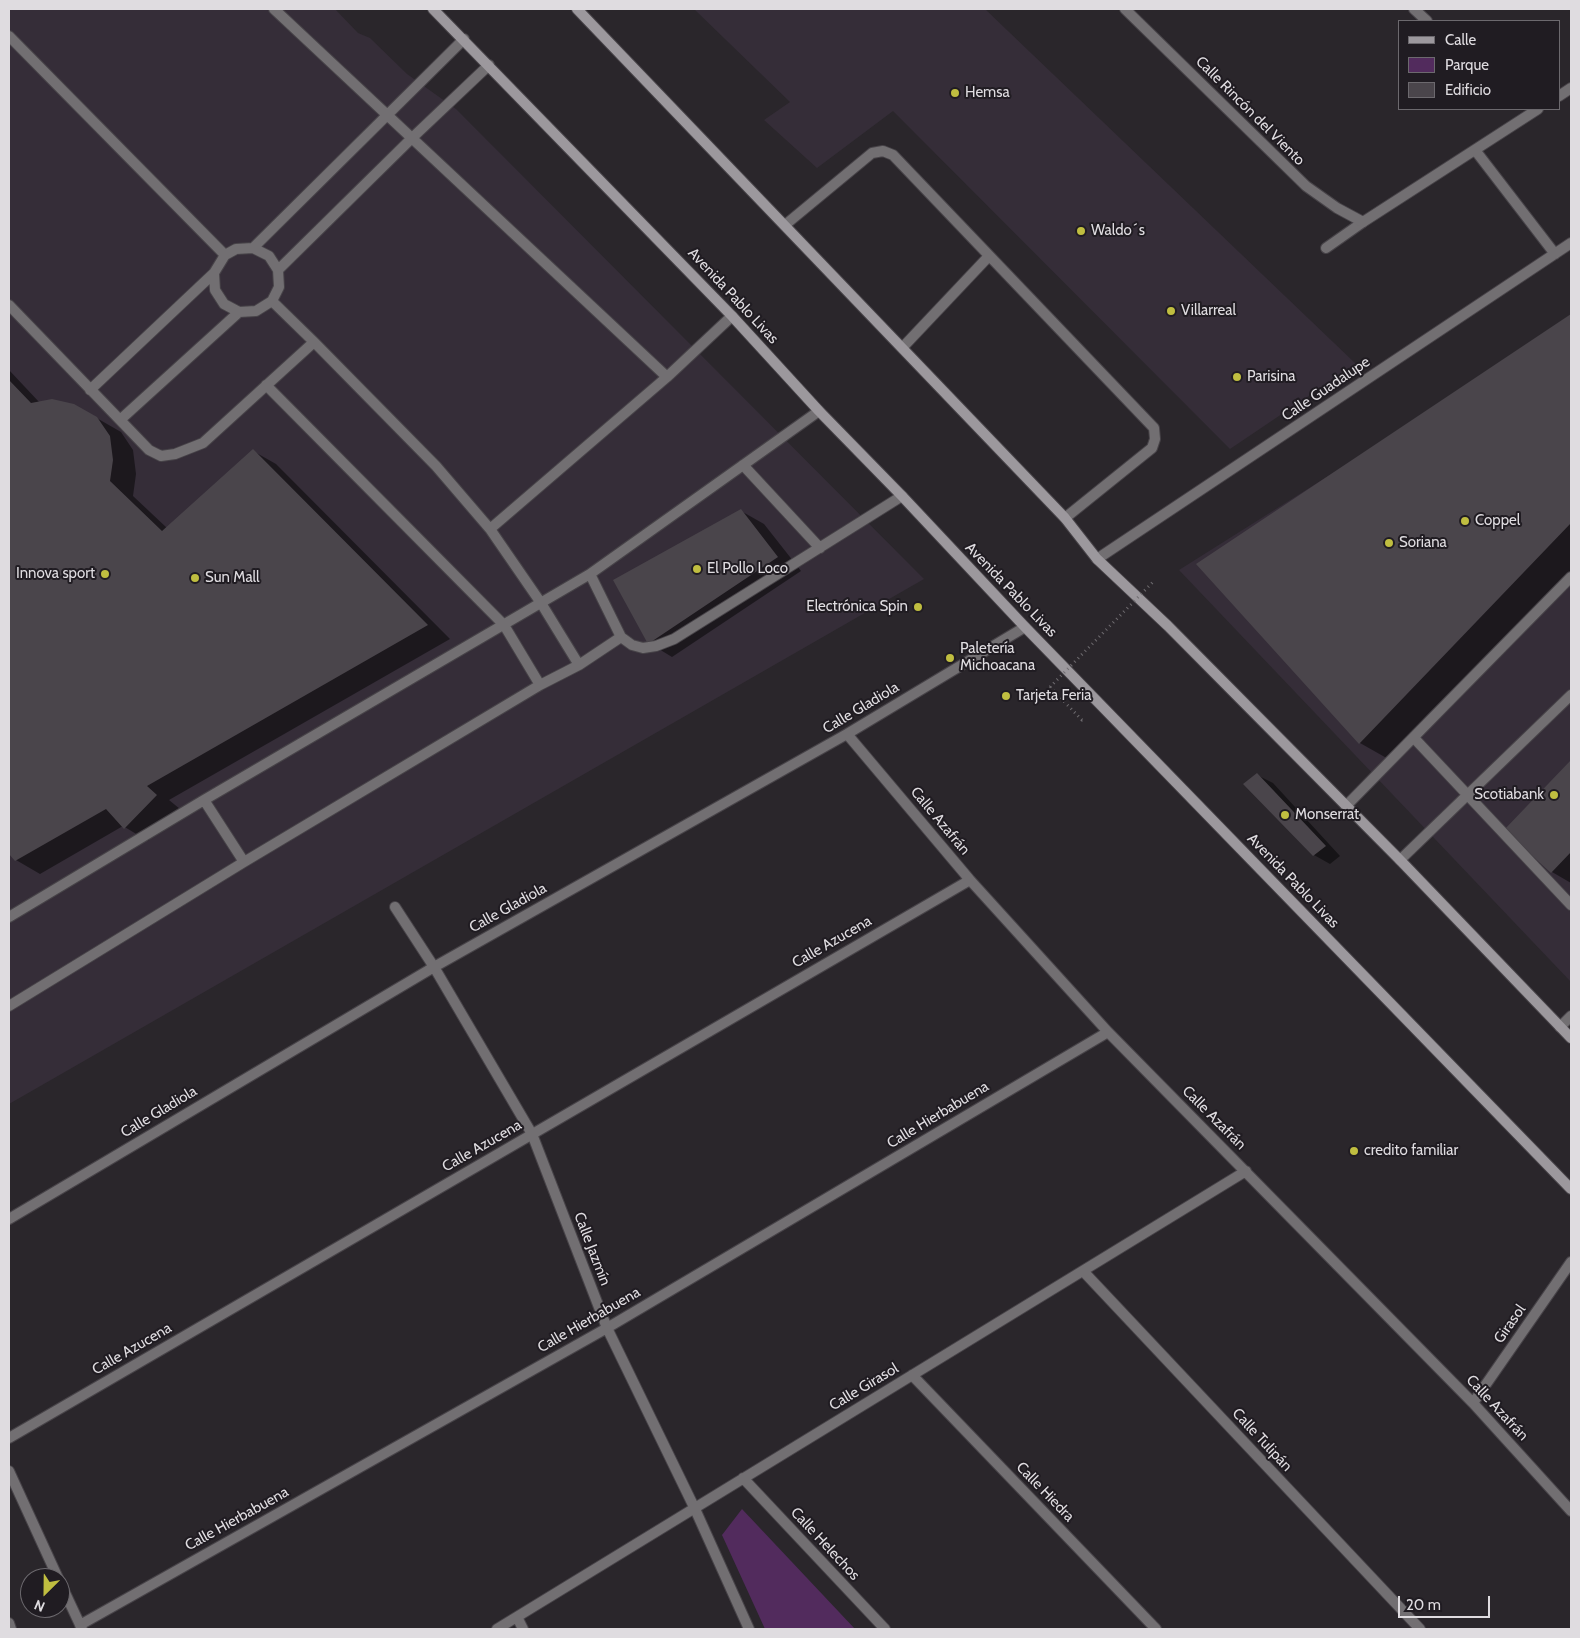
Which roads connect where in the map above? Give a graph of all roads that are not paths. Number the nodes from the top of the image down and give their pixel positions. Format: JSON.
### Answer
{"nodes":[{"id":1,"x":274,"y":9,"type":"edge"},
{"id":2,"x":433,"y":9,"type":"edge"},
{"id":3,"x":578,"y":9,"type":"edge"},
{"id":4,"x":1125,"y":9,"type":"edge"},
{"id":5,"x":1414,"y":9,"type":"edge"},
{"id":6,"x":1426,"y":20,"type":"edge"},
{"id":7,"x":9,"y":36,"type":"edge"},
{"id":8,"x":464,"y":39,"type":"junction"},
{"id":9,"x":489,"y":65,"type":"junction"},
{"id":10,"x":1571,"y":88,"type":"edge"},
{"id":11,"x":1560,"y":95,"type":"edge"},
{"id":12,"x":1518,"y":110,"type":"edge"},
{"id":13,"x":1536,"y":110,"type":"edge"},
{"id":14,"x":388,"y":116,"type":"junction"},
{"id":15,"x":1526,"y":117,"type":"junction"},
{"id":16,"x":412,"y":138,"type":"junction"},
{"id":17,"x":1475,"y":150,"type":"junction"},
{"id":18,"x":1363,"y":222,"type":"junction"},
{"id":19,"x":786,"y":225,"type":"junction"},
{"id":20,"x":1571,"y":243,"type":"edge"},
{"id":21,"x":253,"y":248,"type":"junction"},
{"id":22,"x":1326,"y":248,"type":"dead end"},
{"id":23,"x":1555,"y":254,"type":"junction"},
{"id":24,"x":225,"y":255,"type":"junction"},
{"id":25,"x":989,"y":256,"type":"junction"},
{"id":26,"x":278,"y":270,"type":"junction"},
{"id":27,"x":214,"y":273,"type":"junction"},
{"id":28,"x":272,"y":301,"type":"junction"},
{"id":29,"x":9,"y":304,"type":"edge"},
{"id":30,"x":239,"y":312,"type":"junction"},
{"id":31,"x":732,"y":316,"type":"junction"},
{"id":32,"x":314,"y":342,"type":"junction"},
{"id":33,"x":903,"y":347,"type":"junction"},
{"id":34,"x":667,"y":377,"type":"junction"},
{"id":35,"x":266,"y":385,"type":"junction"},
{"id":36,"x":90,"y":390,"type":"junction"},
{"id":37,"x":819,"y":411,"type":"junction"},
{"id":38,"x":120,"y":420,"type":"junction"},
{"id":39,"x":743,"y":465,"type":"junction"},
{"id":40,"x":902,"y":496,"type":"junction"},
{"id":41,"x":1065,"y":518,"type":"junction"},
{"id":42,"x":490,"y":529,"type":"junction"},
{"id":43,"x":820,"y":548,"type":"junction"},
{"id":44,"x":1097,"y":559,"type":"junction"},
{"id":45,"x":590,"y":574,"type":"junction"},
{"id":46,"x":1571,"y":577,"type":"edge"},
{"id":47,"x":541,"y":602,"type":"junction"},
{"id":48,"x":504,"y":625,"type":"junction"},
{"id":49,"x":1025,"y":627,"type":"junction"},
{"id":50,"x":621,"y":637,"type":"junction"},
{"id":51,"x":579,"y":665,"type":"junction"},
{"id":52,"x":540,"y":684,"type":"junction"},
{"id":53,"x":1571,"y":695,"type":"edge"},
{"id":54,"x":847,"y":734,"type":"junction"},
{"id":55,"x":1414,"y":738,"type":"junction"},
{"id":56,"x":1468,"y":795,"type":"junction"},
{"id":57,"x":204,"y":800,"type":"junction"},
{"id":58,"x":1346,"y":806,"type":"junction"},
{"id":59,"x":1400,"y":860,"type":"junction"},
{"id":60,"x":244,"y":862,"type":"junction"},
{"id":61,"x":970,"y":880,"type":"junction"},
{"id":62,"x":1571,"y":905,"type":"edge"},
{"id":63,"x":395,"y":907,"type":"dead end"},
{"id":64,"x":9,"y":917,"type":"edge"},
{"id":65,"x":434,"y":967,"type":"junction"},
{"id":66,"x":9,"y":1006,"type":"edge"},
{"id":67,"x":1571,"y":1016,"type":"edge"},
{"id":68,"x":1560,"y":1027,"type":"junction"},
{"id":69,"x":1108,"y":1032,"type":"junction"},
{"id":70,"x":1571,"y":1038,"type":"edge"},
{"id":71,"x":532,"y":1134,"type":"junction"},
{"id":72,"x":1246,"y":1171,"type":"junction"},
{"id":73,"x":1571,"y":1189,"type":"edge"},
{"id":74,"x":9,"y":1219,"type":"edge"},
{"id":75,"x":1571,"y":1262,"type":"edge"},
{"id":76,"x":1082,"y":1271,"type":"junction"},
{"id":77,"x":607,"y":1328,"type":"junction"},
{"id":78,"x":912,"y":1375,"type":"junction"},
{"id":79,"x":1472,"y":1403,"type":"junction"},
{"id":80,"x":9,"y":1438,"type":"edge"},
{"id":81,"x":9,"y":1471,"type":"edge"},
{"id":82,"x":743,"y":1478,"type":"junction"},
{"id":83,"x":695,"y":1508,"type":"junction"},
{"id":84,"x":1571,"y":1510,"type":"edge"},
{"id":85,"x":53,"y":1568,"type":"edge"},
{"id":86,"x":70,"y":1603,"type":"edge"},
{"id":87,"x":518,"y":1617,"type":"junction"},
{"id":88,"x":9,"y":1623,"type":"edge"},
{"id":89,"x":81,"y":1627,"type":"edge"},
{"id":90,"x":12,"y":1629,"type":"edge"},
{"id":91,"x":497,"y":1629,"type":"edge"},
{"id":92,"x":523,"y":1629,"type":"edge"},
{"id":93,"x":749,"y":1629,"type":"edge"},
{"id":94,"x":885,"y":1629,"type":"edge"},
{"id":95,"x":1156,"y":1629,"type":"edge"},
{"id":96,"x":1420,"y":1629,"type":"edge"}],
"edges":[{"from":1,"to":14,"type":"street"},
{"from":2,"to":8,"type":"main road","name":"Avenida Pablo Livas"},
{"from":3,"to":19,"type":"main road"},
{"from":4,"to":18,"type":"street","name":"Calle Rincón del Viento"},
{"from":5,"to":6,"type":"street"},
{"from":7,"to":24,"type":"street"},
{"from":8,"to":9,"type":"main road","name":"Avenida Pablo Livas"},
{"from":8,"to":14,"type":"street"},
{"from":9,"to":16,"type":"street"},
{"from":9,"to":31,"type":"main road","name":"Avenida Pablo Livas"},
{"from":10,"to":11,"type":"street"},
{"from":12,"to":15,"type":"street"},
{"from":13,"to":15,"type":"street"},
{"from":14,"to":16,"type":"street"},
{"from":14,"to":21,"type":"street"},
{"from":15,"to":17,"type":"street"},
{"from":16,"to":26,"type":"street"},
{"from":16,"to":34,"type":"street"},
{"from":17,"to":18,"type":"street"},
{"from":17,"to":23,"type":"street"},
{"from":18,"to":22,"type":"street"},
{"from":19,"to":25,"type":"street"},
{"from":19,"to":33,"type":"main road"},
{"from":20,"to":23,"type":"street","name":"Calle Guadalupe"},
{"from":21,"to":24,"type":"street"},
{"from":21,"to":26,"type":"street"},
{"from":23,"to":44,"type":"street","name":"Calle Guadalupe"},
{"from":24,"to":27,"type":"street"},
{"from":25,"to":33,"type":"street"},
{"from":25,"to":41,"type":"street"},
{"from":26,"to":28,"type":"street"},
{"from":27,"to":30,"type":"street"},
{"from":27,"to":36,"type":"street"},
{"from":28,"to":30,"type":"street"},
{"from":28,"to":32,"type":"street"},
{"from":29,"to":36,"type":"street"},
{"from":30,"to":38,"type":"street"},
{"from":31,"to":34,"type":"street"},
{"from":31,"to":37,"type":"main road","name":"Avenida Pablo Livas"},
{"from":32,"to":35,"type":"street"},
{"from":32,"to":42,"type":"street"},
{"from":33,"to":41,"type":"main road"},
{"from":34,"to":42,"type":"street"},
{"from":35,"to":38,"type":"street"},
{"from":35,"to":48,"type":"street"},
{"from":36,"to":38,"type":"street"},
{"from":37,"to":39,"type":"street"},
{"from":37,"to":40,"type":"main road","name":"Avenida Pablo Livas"},
{"from":39,"to":43,"type":"street"},
{"from":39,"to":45,"type":"street"},
{"from":40,"to":43,"type":"street"},
{"from":40,"to":49,"type":"main road","name":"Avenida Pablo Livas"},
{"from":41,"to":44,"type":"main road"},
{"from":42,"to":47,"type":"street"},
{"from":43,"to":50,"type":"street"},
{"from":44,"to":58,"type":"main road"},
{"from":45,"to":47,"type":"street"},
{"from":45,"to":50,"type":"street"},
{"from":46,"to":55,"type":"street"},
{"from":47,"to":48,"type":"street"},
{"from":47,"to":51,"type":"street"},
{"from":48,"to":52,"type":"street"},
{"from":48,"to":57,"type":"street"},
{"from":49,"to":54,"type":"street","name":"Calle Gladiola"},
{"from":49,"to":73,"type":"main road","name":"Avenida Pablo Livas"},
{"from":50,"to":51,"type":"street"},
{"from":51,"to":52,"type":"street"},
{"from":52,"to":60,"type":"street"},
{"from":53,"to":56,"type":"street"},
{"from":54,"to":61,"type":"street","name":"Calle Azafrán"},
{"from":54,"to":65,"type":"street","name":"Calle Gladiola"},
{"from":55,"to":56,"type":"street"},
{"from":55,"to":58,"type":"street"},
{"from":56,"to":59,"type":"street"},
{"from":56,"to":62,"type":"street"},
{"from":57,"to":60,"type":"street"},
{"from":57,"to":64,"type":"street"},
{"from":58,"to":59,"type":"main road"},
{"from":59,"to":68,"type":"main road"},
{"from":60,"to":66,"type":"street"},
{"from":61,"to":69,"type":"street","name":"Calle Azafrán"},
{"from":61,"to":71,"type":"street","name":"Calle Azucena"},
{"from":63,"to":65,"type":"street","name":"Calle Jazmín"},
{"from":65,"to":71,"type":"street","name":"Calle Jazmín"},
{"from":65,"to":74,"type":"street","name":"Calle Gladiola"},
{"from":67,"to":68,"type":"street"},
{"from":68,"to":70,"type":"main road"},
{"from":69,"to":72,"type":"street","name":"Calle Azafrán"},
{"from":69,"to":77,"type":"street","name":"Calle Hierbabuena"},
{"from":71,"to":77,"type":"street","name":"Calle Jazmín"},
{"from":71,"to":80,"type":"street","name":"Calle Azucena"},
{"from":72,"to":76,"type":"street","name":"Calle Girasol"},
{"from":72,"to":79,"type":"street","name":"Calle Azafrán"},
{"from":75,"to":79,"type":"street","name":"Girasol"},
{"from":76,"to":78,"type":"street","name":"Calle Girasol"},
{"from":76,"to":96,"type":"street","name":"Calle Tulipán"},
{"from":77,"to":83,"type":"street","name":"Calle Jazmín"},
{"from":77,"to":89,"type":"street","name":"Calle Hierbabuena"},
{"from":78,"to":82,"type":"street","name":"Calle Girasol"},
{"from":78,"to":95,"type":"street","name":"Calle Hiedra"},
{"from":79,"to":84,"type":"street","name":"Calle Azafrán"},
{"from":81,"to":85,"type":"street"},
{"from":82,"to":83,"type":"street","name":"Calle Girasol"},
{"from":82,"to":94,"type":"street","name":"Calle Helechos"},
{"from":83,"to":87,"type":"street","name":"Calle Girasol"},
{"from":83,"to":93,"type":"street","name":"Calle Jazmín"},
{"from":86,"to":89,"type":"street"},
{"from":87,"to":91,"type":"street","name":"Calle Girasol"},
{"from":87,"to":92,"type":"street"},
{"from":88,"to":90,"type":"street"}]}
